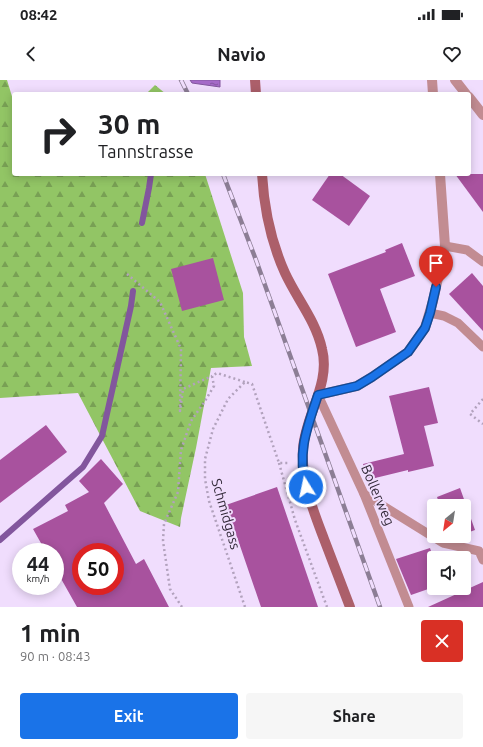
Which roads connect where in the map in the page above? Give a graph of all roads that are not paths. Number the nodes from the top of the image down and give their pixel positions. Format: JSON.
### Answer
{"nodes":[{"id":1,"x":255,"y":80,"type":"edge"},
{"id":2,"x":432,"y":80,"type":"edge"},
{"id":3,"x":455,"y":80,"type":"edge"},
{"id":4,"x":256,"y":92,"type":"edge"},
{"id":5,"x":433,"y":92,"type":"edge"},
{"id":6,"x":464,"y":92,"type":"edge"},
{"id":7,"x":471,"y":100,"type":"edge"},
{"id":8,"x":483,"y":115,"type":"edge"},
{"id":9,"x":262,"y":176,"type":"edge"},
{"id":10,"x":440,"y":176,"type":"edge"},
{"id":11,"x":446,"y":246,"type":"junction"},
{"id":12,"x":483,"y":262,"type":"edge"},
{"id":13,"x":430,"y":313,"type":"junction"},
{"id":14,"x":483,"y":346,"type":"edge"},
{"id":15,"x":318,"y":395,"type":"junction"},
{"id":16,"x":364,"y":494,"type":"junction"},
{"id":17,"x":483,"y":560,"type":"edge"},
{"id":18,"x":350,"y":607,"type":"edge"},
{"id":19,"x":409,"y":607,"type":"edge"}],
"edges":[{"from":1,"to":4,"type":"main road"},
{"from":2,"to":5,"type":"street"},
{"from":3,"to":6,"type":"street"},
{"from":7,"to":8,"type":"street"},
{"from":9,"to":15,"type":"main road"},
{"from":10,"to":11,"type":"street"},
{"from":11,"to":12,"type":"lane"},
{"from":11,"to":13,"type":"street"},
{"from":13,"to":14,"type":"lane"},
{"from":13,"to":15,"type":"street"},
{"from":15,"to":16,"type":"lane","name":"Bollerweg"},
{"from":15,"to":18,"type":"main road"},
{"from":16,"to":17,"type":"lane"},
{"from":16,"to":19,"type":"lane","name":"Bollerweg"}]}
